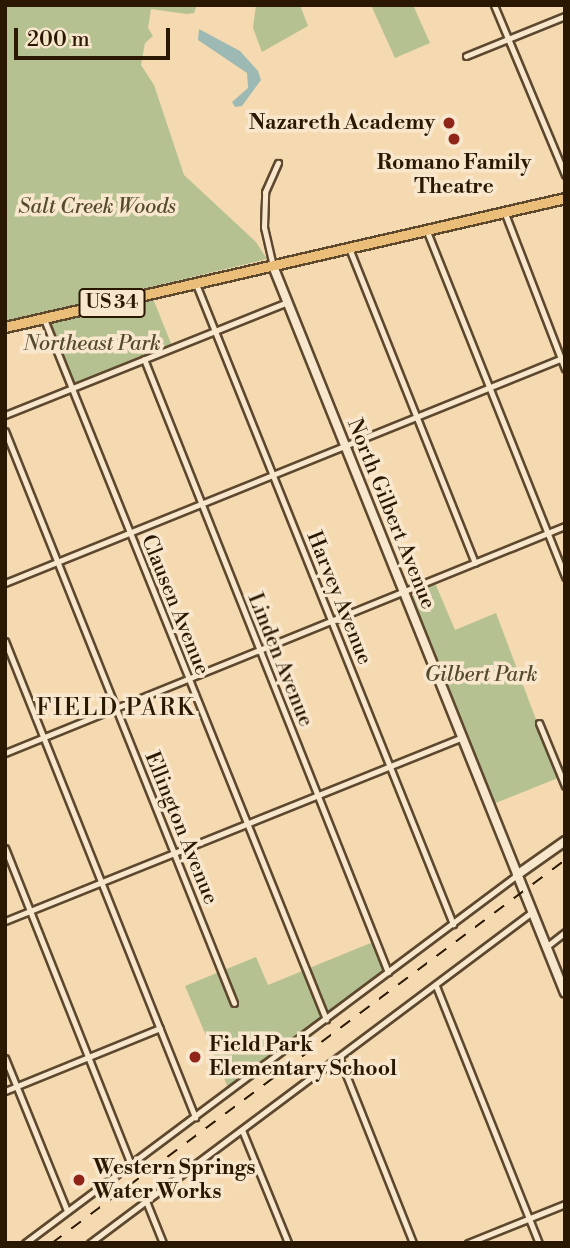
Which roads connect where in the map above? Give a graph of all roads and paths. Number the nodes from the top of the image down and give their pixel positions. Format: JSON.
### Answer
{"nodes":[{"id":1,"x":494,"y":5,"type":"edge"},
{"id":2,"x":565,"y":16,"type":"edge"},
{"id":3,"x":508,"y":39,"type":"junction"},
{"id":4,"x":466,"y":56,"type":"dead end"},
{"id":5,"x":278,"y":163,"type":"dead end"},
{"id":6,"x":565,"y":175,"type":"edge"},
{"id":7,"x":565,"y":198,"type":"edge"},
{"id":8,"x":503,"y":211,"type":"junction"},
{"id":9,"x":426,"y":229,"type":"junction"},
{"id":10,"x":349,"y":248,"type":"junction"},
{"id":11,"x":273,"y":266,"type":"junction"},
{"id":12,"x":196,"y":284,"type":"junction"},
{"id":13,"x":287,"y":302,"type":"junction"},
{"id":14,"x":44,"y":319,"type":"junction"},
{"id":15,"x":5,"y":327,"type":"edge"},
{"id":16,"x":215,"y":330,"type":"junction"},
{"id":17,"x":563,"y":358,"type":"edge"},
{"id":18,"x":144,"y":359,"type":"junction"},
{"id":19,"x":565,"y":369,"type":"edge"},
{"id":20,"x":72,"y":388,"type":"junction"},
{"id":21,"x":488,"y":388,"type":"junction"},
{"id":22,"x":5,"y":415,"type":"edge"},
{"id":23,"x":416,"y":417,"type":"junction"},
{"id":24,"x":5,"y":431,"type":"edge"},
{"id":25,"x":345,"y":447,"type":"junction"},
{"id":26,"x":274,"y":475,"type":"junction"},
{"id":27,"x":201,"y":504,"type":"junction"},
{"id":28,"x":565,"y":526,"type":"edge"},
{"id":29,"x":129,"y":533,"type":"junction"},
{"id":30,"x":547,"y":534,"type":"junction"},
{"id":31,"x":58,"y":562,"type":"junction"},
{"id":32,"x":475,"y":563,"type":"junction"},
{"id":33,"x":565,"y":577,"type":"edge"},
{"id":34,"x":5,"y":583,"type":"edge"},
{"id":35,"x":403,"y":592,"type":"junction"},
{"id":36,"x":331,"y":621,"type":"junction"},
{"id":37,"x":5,"y":640,"type":"edge"},
{"id":38,"x":260,"y":650,"type":"junction"},
{"id":39,"x":187,"y":679,"type":"junction"},
{"id":40,"x":116,"y":708,"type":"junction"},
{"id":41,"x":539,"y":723,"type":"dead end"},
{"id":42,"x":44,"y":737,"type":"junction"},
{"id":43,"x":462,"y":737,"type":"junction"},
{"id":44,"x":5,"y":753,"type":"edge"},
{"id":45,"x":390,"y":766,"type":"junction"},
{"id":46,"x":565,"y":786,"type":"edge"},
{"id":47,"x":317,"y":795,"type":"junction"},
{"id":48,"x":246,"y":824,"type":"junction"},
{"id":49,"x":565,"y":841,"type":"edge"},
{"id":50,"x":5,"y":848,"type":"edge"},
{"id":51,"x":174,"y":853,"type":"junction"},
{"id":52,"x":517,"y":875,"type":"junction"},
{"id":53,"x":102,"y":882,"type":"junction"},
{"id":54,"x":30,"y":911,"type":"junction"},
{"id":55,"x":532,"y":912,"type":"junction"},
{"id":56,"x":5,"y":921,"type":"edge"},
{"id":57,"x":453,"y":923,"type":"junction"},
{"id":58,"x":565,"y":932,"type":"edge"},
{"id":59,"x":546,"y":947,"type":"junction"},
{"id":60,"x":388,"y":972,"type":"junction"},
{"id":61,"x":436,"y":986,"type":"junction"},
{"id":62,"x":565,"y":993,"type":"edge"},
{"id":63,"x":234,"y":1003,"type":"dead end"},
{"id":64,"x":326,"y":1019,"type":"junction"},
{"id":65,"x":160,"y":1028,"type":"junction"},
{"id":66,"x":88,"y":1057,"type":"junction"},
{"id":67,"x":339,"y":1057,"type":"junction"},
{"id":68,"x":5,"y":1058,"type":"edge"},
{"id":69,"x":17,"y":1086,"type":"junction"},
{"id":70,"x":5,"y":1091,"type":"edge"},
{"id":71,"x":195,"y":1117,"type":"junction"},
{"id":72,"x":243,"y":1130,"type":"junction"},
{"id":73,"x":131,"y":1164,"type":"junction"},
{"id":74,"x":146,"y":1201,"type":"junction"},
{"id":75,"x":565,"y":1204,"type":"edge"},
{"id":76,"x":66,"y":1211,"type":"junction"},
{"id":77,"x":529,"y":1218,"type":"junction"},
{"id":78,"x":25,"y":1243,"type":"edge"},
{"id":79,"x":90,"y":1243,"type":"edge"},
{"id":80,"x":163,"y":1243,"type":"edge"},
{"id":81,"x":288,"y":1243,"type":"edge"},
{"id":82,"x":413,"y":1243,"type":"edge"},
{"id":83,"x":468,"y":1243,"type":"edge"},
{"id":84,"x":539,"y":1243,"type":"edge"}],
"edges":[{"from":1,"to":3,"type":"street"},
{"from":2,"to":3,"type":"street"},
{"from":3,"to":4,"type":"street"},
{"from":3,"to":6,"type":"street"},
{"from":5,"to":11,"type":"street","name":"North Gilbert Avenue"},
{"from":7,"to":8,"type":"main road","number":"US 34"},
{"from":8,"to":9,"type":"main road","number":"US 34"},
{"from":8,"to":17,"type":"street"},
{"from":9,"to":10,"type":"main road","number":"US 34"},
{"from":9,"to":21,"type":"street"},
{"from":10,"to":11,"type":"main road","number":"US 34"},
{"from":10,"to":23,"type":"street"},
{"from":11,"to":12,"type":"main road","number":"US 34"},
{"from":11,"to":13,"type":"street","name":"North Gilbert Avenue"},
{"from":12,"to":14,"type":"main road","number":"US 34"},
{"from":12,"to":16,"type":"street","name":"Harvey Avenue"},
{"from":13,"to":16,"type":"street"},
{"from":13,"to":25,"type":"street","name":"North Gilbert Avenue"},
{"from":14,"to":15,"type":"main road","number":"US 34"},
{"from":14,"to":20,"type":"street","name":"Clausen Avenue"},
{"from":16,"to":18,"type":"street"},
{"from":16,"to":26,"type":"street","name":"Harvey Avenue"},
{"from":17,"to":19,"type":"street"},
{"from":17,"to":21,"type":"street"},
{"from":18,"to":20,"type":"street"},
{"from":18,"to":27,"type":"street","name":"Linden Avenue"},
{"from":20,"to":22,"type":"street"},
{"from":20,"to":29,"type":"street","name":"Clausen Avenue"},
{"from":21,"to":23,"type":"street"},
{"from":21,"to":30,"type":"street"},
{"from":23,"to":25,"type":"street"},
{"from":23,"to":32,"type":"street"},
{"from":24,"to":31,"type":"street","name":"Ellington Avenue"},
{"from":25,"to":26,"type":"street"},
{"from":25,"to":35,"type":"street","name":"North Gilbert Avenue"},
{"from":26,"to":27,"type":"street"},
{"from":26,"to":36,"type":"street","name":"Harvey Avenue"},
{"from":27,"to":29,"type":"street"},
{"from":27,"to":38,"type":"street","name":"Linden Avenue"},
{"from":28,"to":30,"type":"street"},
{"from":29,"to":31,"type":"street"},
{"from":29,"to":39,"type":"street","name":"Clausen Avenue"},
{"from":30,"to":32,"type":"street"},
{"from":30,"to":33,"type":"street"},
{"from":31,"to":34,"type":"street"},
{"from":31,"to":40,"type":"street","name":"Ellington Avenue"},
{"from":32,"to":35,"type":"street"},
{"from":35,"to":36,"type":"street"},
{"from":35,"to":43,"type":"street","name":"North Gilbert Avenue"},
{"from":36,"to":38,"type":"street"},
{"from":36,"to":45,"type":"street","name":"Harvey Avenue"},
{"from":37,"to":42,"type":"street"},
{"from":38,"to":39,"type":"street"},
{"from":38,"to":47,"type":"street","name":"Linden Avenue"},
{"from":39,"to":40,"type":"street"},
{"from":39,"to":48,"type":"street","name":"Clausen Avenue"},
{"from":40,"to":42,"type":"street"},
{"from":40,"to":51,"type":"street","name":"Ellington Avenue"},
{"from":41,"to":46,"type":"street"},
{"from":42,"to":44,"type":"street"},
{"from":42,"to":53,"type":"street"},
{"from":43,"to":45,"type":"street"},
{"from":43,"to":52,"type":"street","name":"North Gilbert Avenue"},
{"from":45,"to":47,"type":"street"},
{"from":45,"to":57,"type":"street","name":"Harvey Avenue"},
{"from":47,"to":48,"type":"street"},
{"from":47,"to":60,"type":"street","name":"Linden Avenue"},
{"from":48,"to":51,"type":"street"},
{"from":48,"to":64,"type":"street","name":"Clausen Avenue"},
{"from":49,"to":52,"type":"street"},
{"from":50,"to":54,"type":"street"},
{"from":51,"to":53,"type":"street"},
{"from":51,"to":63,"type":"street","name":"Ellington Avenue"},
{"from":52,"to":55,"type":"street","name":"North Gilbert Avenue"},
{"from":52,"to":57,"type":"street"},
{"from":53,"to":54,"type":"street"},
{"from":53,"to":65,"type":"street"},
{"from":54,"to":56,"type":"street"},
{"from":54,"to":66,"type":"street"},
{"from":55,"to":59,"type":"street","name":"North Gilbert Avenue"},
{"from":55,"to":61,"type":"street"},
{"from":57,"to":60,"type":"street"},
{"from":58,"to":59,"type":"street"},
{"from":59,"to":62,"type":"street","name":"North Gilbert Avenue"},
{"from":60,"to":64,"type":"street"},
{"from":61,"to":67,"type":"street"},
{"from":61,"to":77,"type":"street"},
{"from":64,"to":71,"type":"street"},
{"from":65,"to":66,"type":"street"},
{"from":65,"to":71,"type":"street"},
{"from":66,"to":69,"type":"street"},
{"from":66,"to":73,"type":"street"},
{"from":67,"to":72,"type":"street"},
{"from":67,"to":82,"type":"street"},
{"from":68,"to":69,"type":"street"},
{"from":69,"to":70,"type":"street"},
{"from":69,"to":76,"type":"street"},
{"from":71,"to":73,"type":"street"},
{"from":72,"to":74,"type":"street"},
{"from":72,"to":81,"type":"street"},
{"from":73,"to":76,"type":"street"},
{"from":74,"to":79,"type":"street"},
{"from":74,"to":80,"type":"street"},
{"from":75,"to":77,"type":"street"},
{"from":76,"to":78,"type":"street"},
{"from":77,"to":83,"type":"street"},
{"from":77,"to":84,"type":"street"}]}
